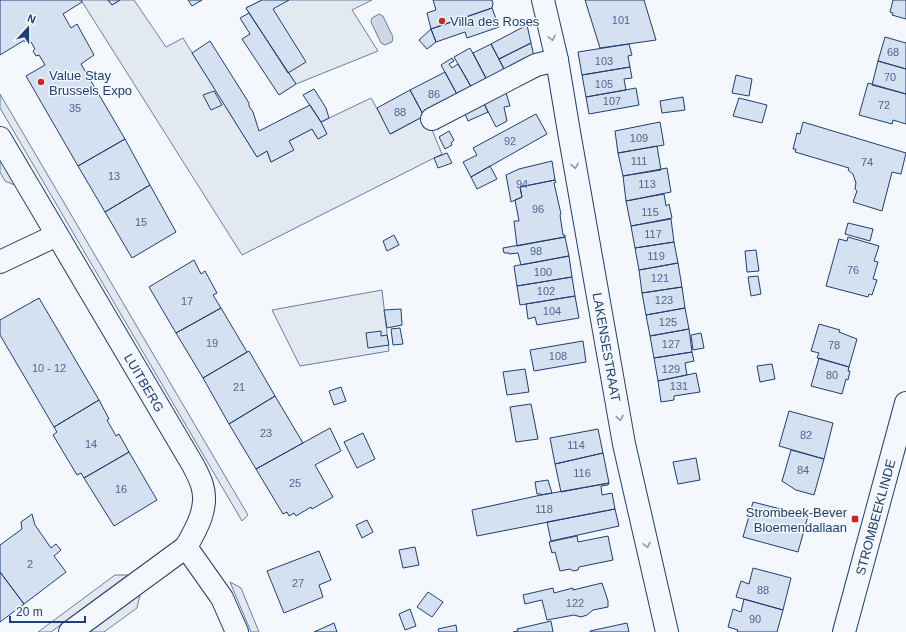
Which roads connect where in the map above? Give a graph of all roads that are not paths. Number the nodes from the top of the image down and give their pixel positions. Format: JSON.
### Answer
{"nodes":[{"id":1,"x":543,"y":0,"type":"edge"},
{"id":2,"x":557,"y":60,"type":"junction"},
{"id":3,"x":432,"y":119,"type":"dead end"},
{"id":4,"x":0,"y":138,"type":"edge"},
{"id":5,"x":57,"y":235,"type":"junction"},
{"id":6,"x":0,"y":262,"type":"edge"},
{"id":7,"x":906,"y":403,"type":"edge"},
{"id":8,"x":186,"y":547,"type":"junction"},
{"id":9,"x":70,"y":632,"type":"edge"},
{"id":10,"x":237,"y":632,"type":"edge"},
{"id":11,"x":667,"y":632,"type":"edge"},
{"id":12,"x":844,"y":632,"type":"edge"}],
"edges":[{"from":1,"to":2,"type":"street","name":"LAKENSESTRAAT","one_way":true},
{"from":2,"to":3,"type":"street"},
{"from":2,"to":11,"type":"street","name":"LAKENSESTRAAT","one_way":true},
{"from":4,"to":5,"type":"street","name":"LUITBERG"},
{"from":5,"to":6,"type":"street"},
{"from":5,"to":8,"type":"street","name":"LUITBERG"},
{"from":7,"to":12,"type":"street","name":"STROMBEEKLINDE"},
{"from":8,"to":9,"type":"street"},
{"from":8,"to":10,"type":"street"}]}
